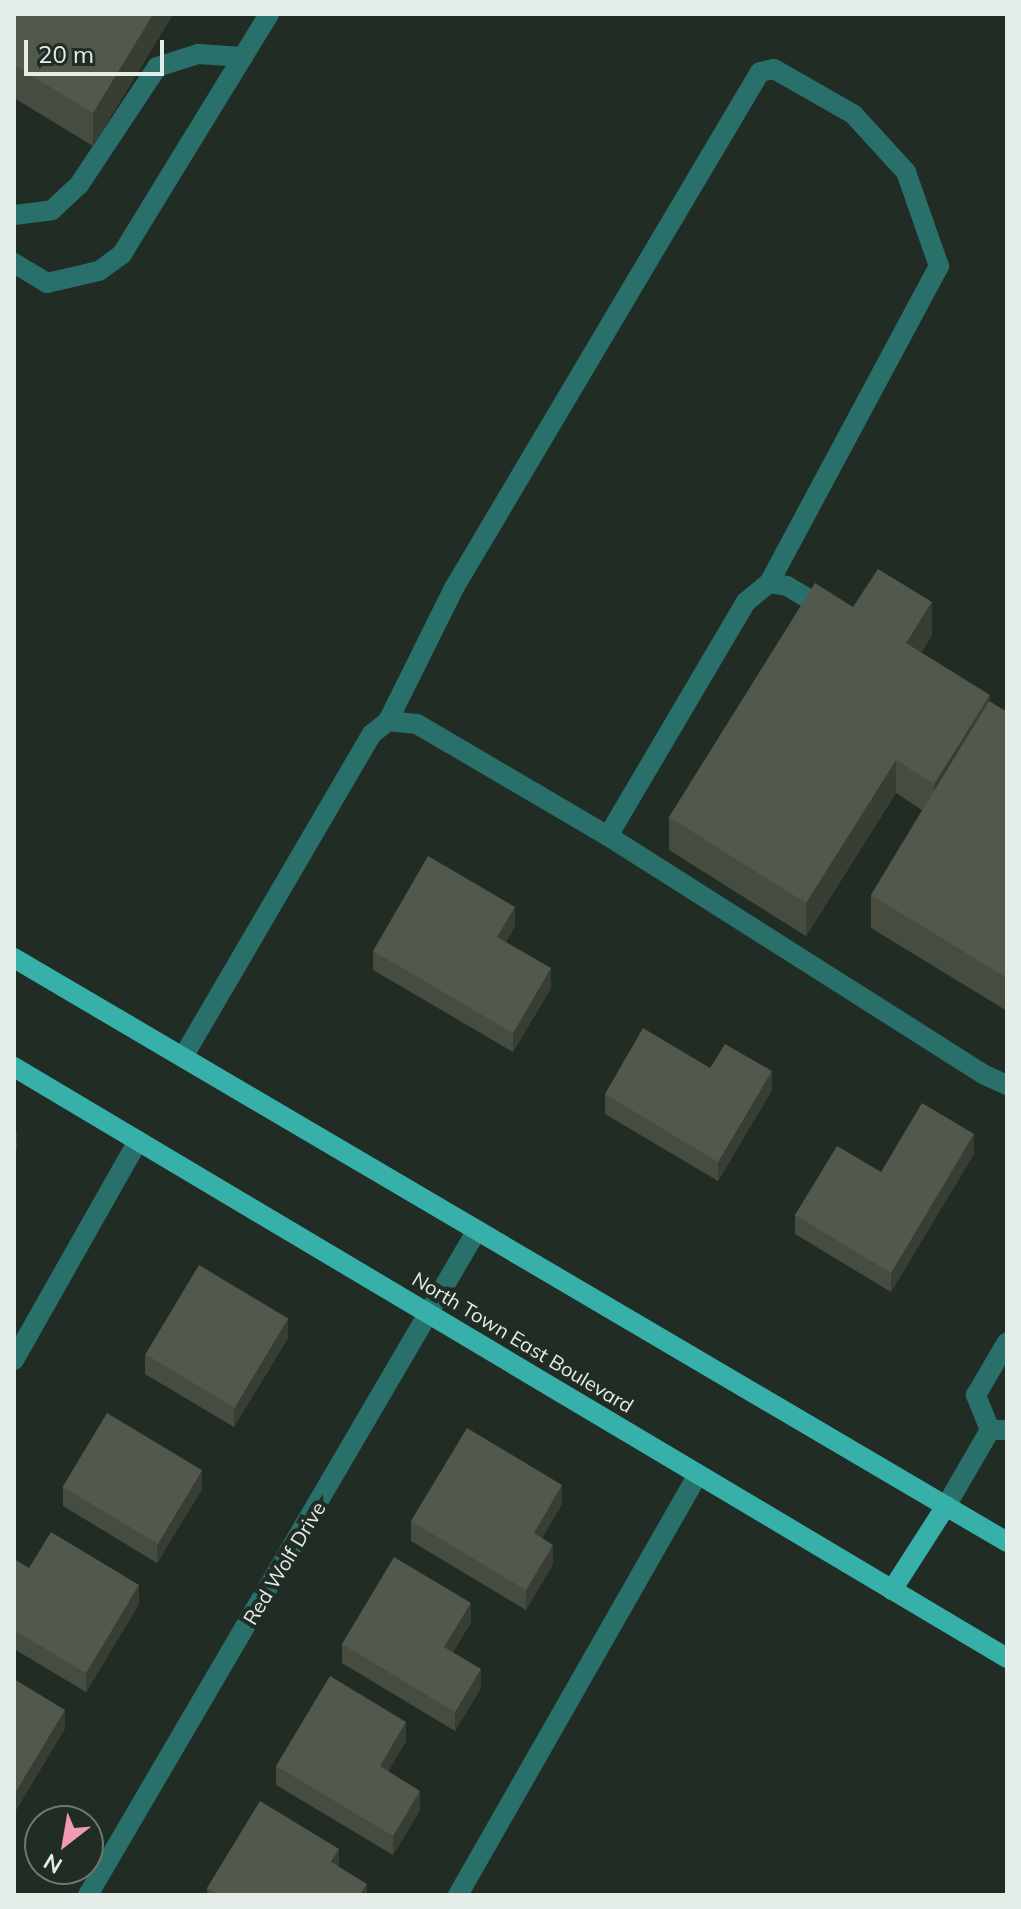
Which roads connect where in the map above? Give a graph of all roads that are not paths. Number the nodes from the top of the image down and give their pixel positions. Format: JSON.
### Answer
{"nodes":[{"id":1,"x":269,"y":14,"type":"edge"},
{"id":2,"x":243,"y":57,"type":"junction"},
{"id":3,"x":14,"y":215,"type":"edge"},
{"id":4,"x":14,"y":263,"type":"edge"},
{"id":5,"x":769,"y":583,"type":"junction"},
{"id":6,"x":848,"y":622,"type":"edge"},
{"id":7,"x":388,"y":721,"type":"junction"},
{"id":8,"x":608,"y":836,"type":"junction"},
{"id":9,"x":14,"y":958,"type":"edge"},
{"id":10,"x":183,"y":1057,"type":"junction"},
{"id":11,"x":14,"y":1067,"type":"edge"},
{"id":12,"x":1007,"y":1085,"type":"edge"},
{"id":13,"x":138,"y":1141,"type":"junction"},
{"id":14,"x":477,"y":1230,"type":"junction"},
{"id":15,"x":431,"y":1315,"type":"junction"},
{"id":16,"x":1007,"y":1342,"type":"edge"},
{"id":17,"x":14,"y":1360,"type":"edge"},
{"id":18,"x":999,"y":1430,"type":"edge"},
{"id":19,"x":698,"y":1475,"type":"junction"},
{"id":20,"x":946,"y":1506,"type":"junction"},
{"id":21,"x":1007,"y":1542,"type":"edge"},
{"id":22,"x":892,"y":1590,"type":"junction"},
{"id":23,"x":1007,"y":1658,"type":"edge"},
{"id":24,"x":88,"y":1895,"type":"edge"},
{"id":25,"x":458,"y":1895,"type":"edge"}],
"edges":[{"from":1,"to":2,"type":"street"},
{"from":2,"to":3,"type":"street"},
{"from":2,"to":4,"type":"street"},
{"from":5,"to":6,"type":"street"},
{"from":5,"to":7,"type":"street"},
{"from":5,"to":8,"type":"street"},
{"from":7,"to":8,"type":"street"},
{"from":7,"to":10,"type":"street"},
{"from":8,"to":12,"type":"street"},
{"from":9,"to":10,"type":"main road"},
{"from":10,"to":14,"type":"main road"},
{"from":11,"to":13,"type":"main road","name":"North Town East Boulevard"},
{"from":13,"to":15,"type":"main road","name":"North Town East Boulevard"},
{"from":13,"to":17,"type":"street"},
{"from":14,"to":15,"type":"street","name":"Red Wolf Drive"},
{"from":14,"to":20,"type":"main road"},
{"from":15,"to":19,"type":"main road","name":"North Town East Boulevard"},
{"from":15,"to":24,"type":"street","name":"Red Wolf Drive"},
{"from":16,"to":18,"type":"street"},
{"from":18,"to":20,"type":"street"},
{"from":19,"to":22,"type":"main road","name":"North Town East Boulevard"},
{"from":19,"to":25,"type":"street"},
{"from":20,"to":21,"type":"main road"},
{"from":20,"to":22,"type":"main road"},
{"from":22,"to":23,"type":"main road","name":"North Town East Boulevard"}]}
